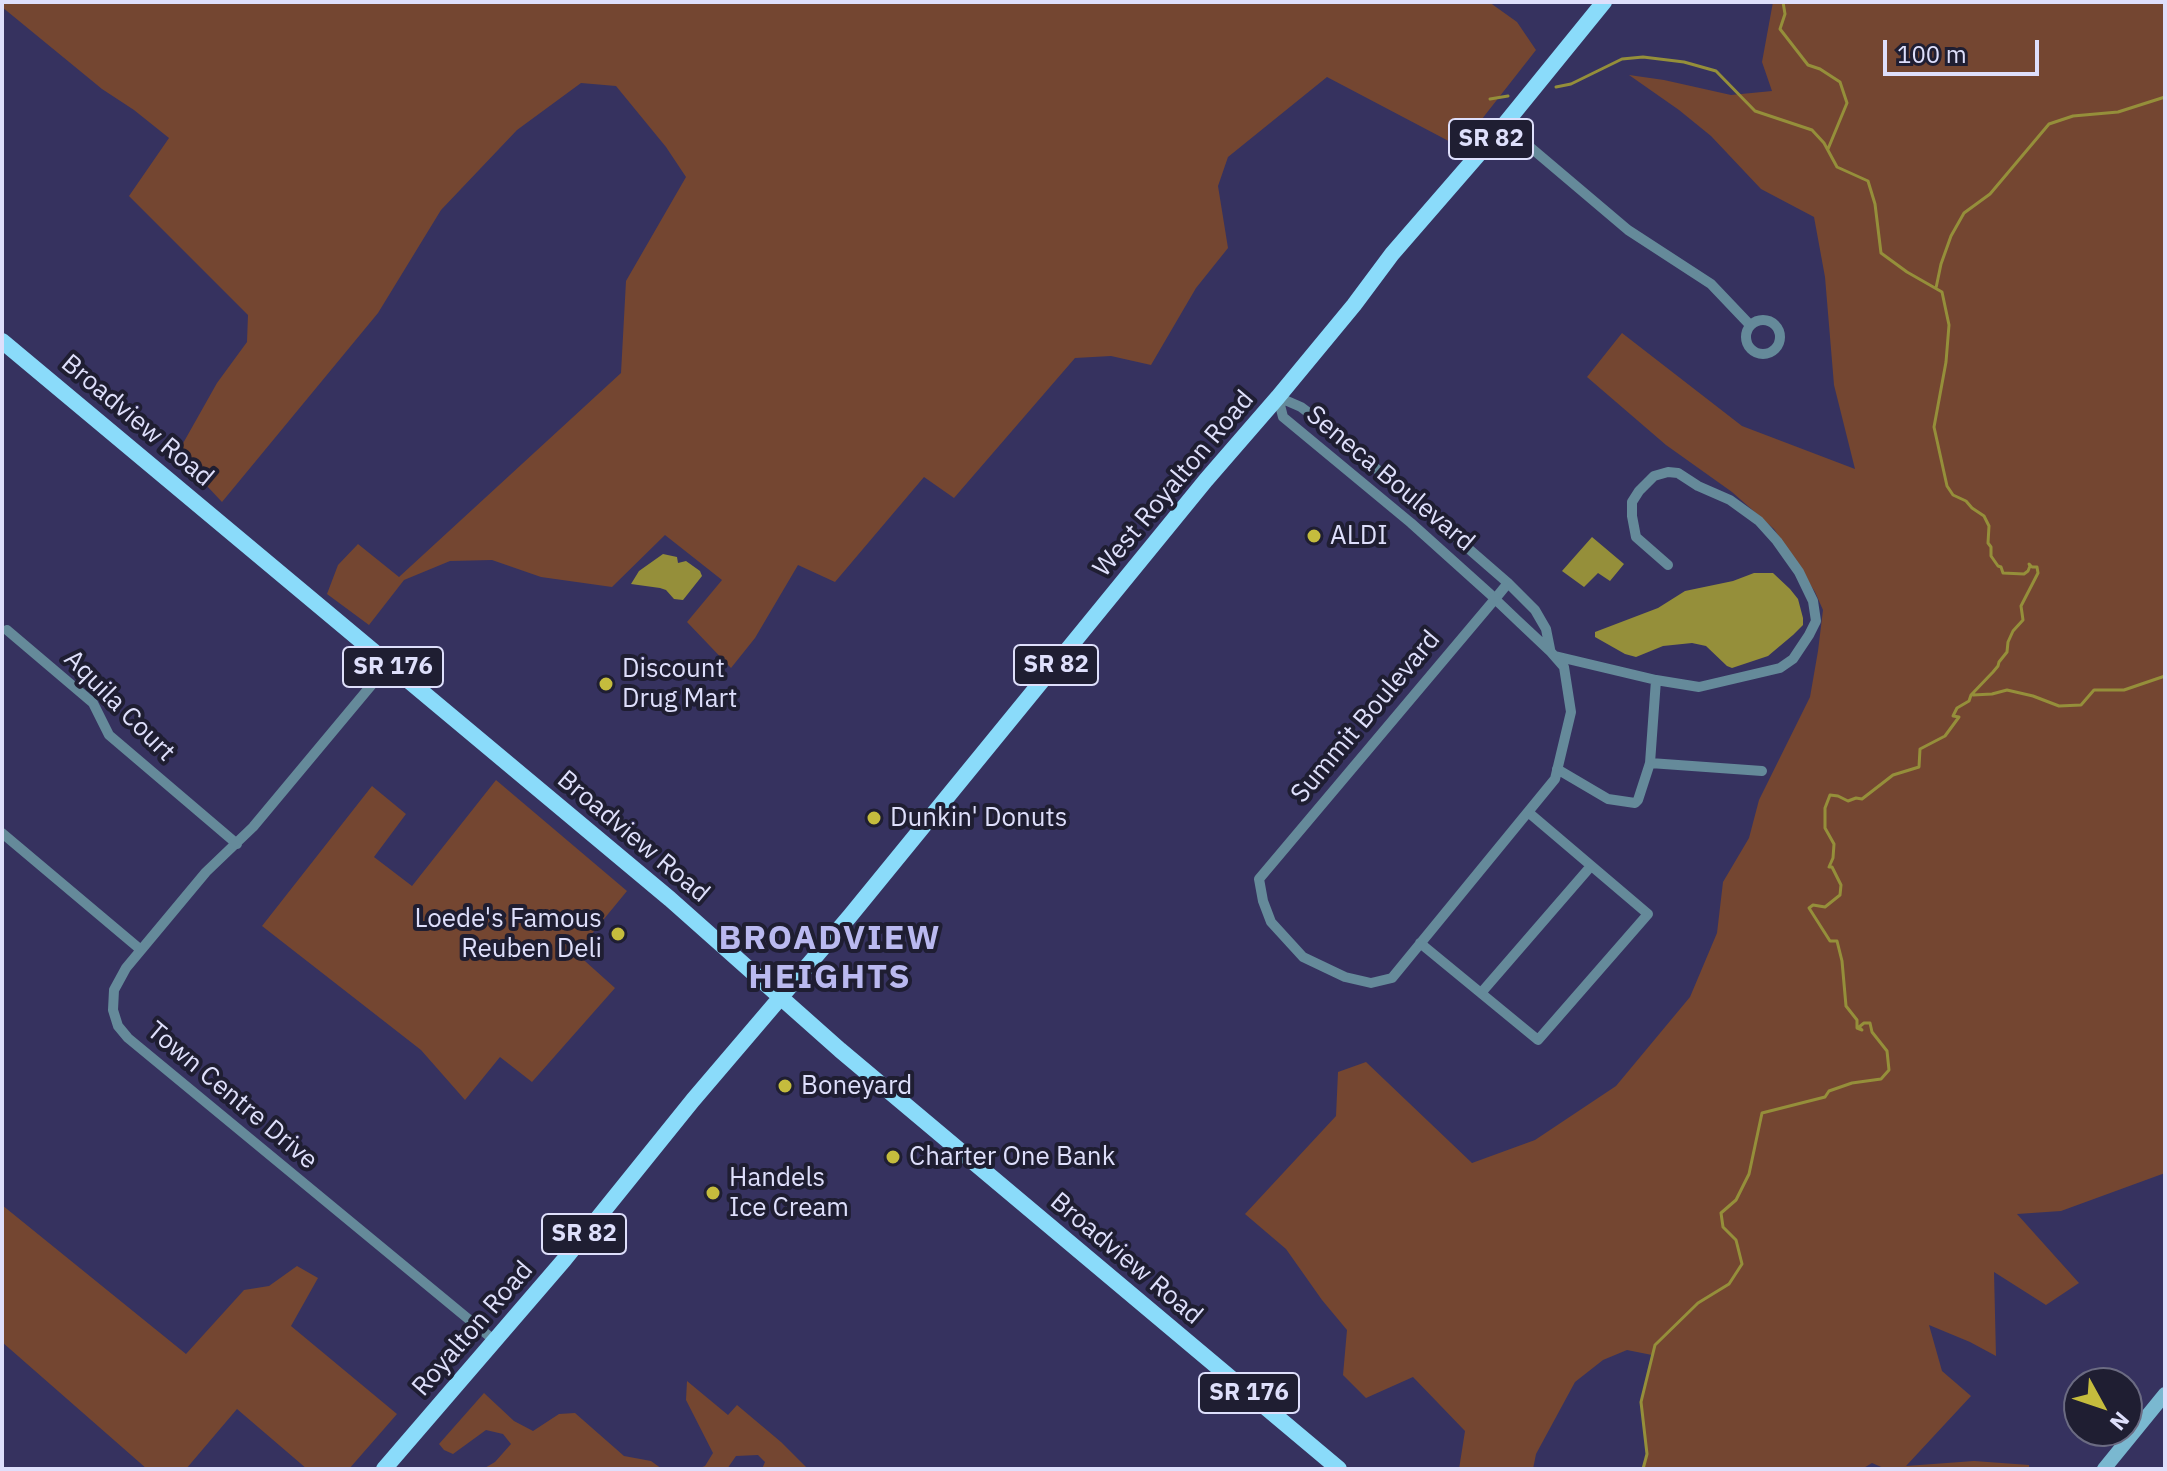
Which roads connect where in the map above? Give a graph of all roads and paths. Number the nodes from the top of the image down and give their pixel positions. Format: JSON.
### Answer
{"nodes":[{"id":1,"x":1604,"y":2,"type":"edge"},
{"id":2,"x":1504,"y":125,"type":"junction"},
{"id":3,"x":1750,"y":325,"type":"dead end"},
{"id":4,"x":2,"y":341,"type":"edge"},
{"id":5,"x":1278,"y":397,"type":"junction"},
{"id":6,"x":1668,"y":565,"type":"dead end"},
{"id":7,"x":1508,"y":583,"type":"junction"},
{"id":8,"x":1495,"y":599,"type":"junction"},
{"id":9,"x":7,"y":630,"type":"dead end"},
{"id":10,"x":1552,"y":653,"type":"junction"},
{"id":11,"x":389,"y":664,"type":"junction"},
{"id":12,"x":1656,"y":680,"type":"junction"},
{"id":13,"x":1650,"y":763,"type":"junction"},
{"id":14,"x":1557,"y":769,"type":"junction"},
{"id":15,"x":1762,"y":771,"type":"dead end"},
{"id":16,"x":1528,"y":812,"type":"junction"},
{"id":17,"x":2,"y":833,"type":"edge"},
{"id":18,"x":237,"y":844,"type":"junction"},
{"id":19,"x":1591,"y":866,"type":"junction"},
{"id":20,"x":1420,"y":943,"type":"junction"},
{"id":21,"x":141,"y":950,"type":"junction"},
{"id":22,"x":1392,"y":978,"type":"joint"},
{"id":23,"x":1481,"y":993,"type":"junction"},
{"id":24,"x":781,"y":997,"type":"junction"},
{"id":25,"x":495,"y":1341,"type":"junction"},
{"id":26,"x":2165,"y":1394,"type":"edge"},
{"id":27,"x":385,"y":1469,"type":"edge"},
{"id":28,"x":1339,"y":1469,"type":"edge"},
{"id":29,"x":2104,"y":1469,"type":"edge"}],
"edges":[{"from":1,"to":2,"type":"main road","name":"West Royalton Road","number":"SR 82"},
{"from":2,"to":3,"type":"street"},
{"from":2,"to":5,"type":"main road","name":"West Royalton Road","number":"SR 82"},
{"from":4,"to":11,"type":"main road","name":"Broadview Road","number":"SR 176"},
{"from":5,"to":7,"type":"street","name":"Seneca Boulevard"},
{"from":5,"to":8,"type":"street","name":"Seneca Boulevard"},
{"from":5,"to":24,"type":"main road","name":"West Royalton Road","number":"SR 82"},
{"from":6,"to":12,"type":"street"},
{"from":7,"to":8,"type":"street","name":"Summit Boulevard"},
{"from":7,"to":10,"type":"street","name":"Seneca Boulevard"},
{"from":8,"to":10,"type":"street","name":"Seneca Boulevard"},
{"from":8,"to":22,"type":"street","name":"Summit Boulevard"},
{"from":9,"to":18,"type":"street","name":"Aquila Court"},
{"from":10,"to":12,"type":"street"},
{"from":10,"to":14,"type":"street","name":"Seneca Boulevard"},
{"from":11,"to":18,"type":"street","name":"Town Centre Drive"},
{"from":11,"to":24,"type":"main road","name":"Broadview Road","number":"SR 176"},
{"from":12,"to":13,"type":"street"},
{"from":13,"to":14,"type":"street"},
{"from":13,"to":15,"type":"street"},
{"from":14,"to":16,"type":"street","name":"Seneca Boulevard"},
{"from":16,"to":19,"type":"street"},
{"from":16,"to":20,"type":"street","name":"Seneca Boulevard"},
{"from":17,"to":21,"type":"street"},
{"from":18,"to":21,"type":"street","name":"Town Centre Drive"},
{"from":19,"to":23,"type":"street"},
{"from":19,"to":23,"type":"street"},
{"from":20,"to":22,"type":"street","name":"Seneca Boulevard"},
{"from":20,"to":23,"type":"street"},
{"from":21,"to":25,"type":"street","name":"Town Centre Drive"},
{"from":24,"to":25,"type":"main road","name":"Royalton Road","number":"SR 82"},
{"from":24,"to":28,"type":"main road","name":"Broadview Road","number":"SR 176"},
{"from":25,"to":27,"type":"main road","name":"Royalton Road","number":"SR 82"},
{"from":26,"to":29,"type":"street"}]}
